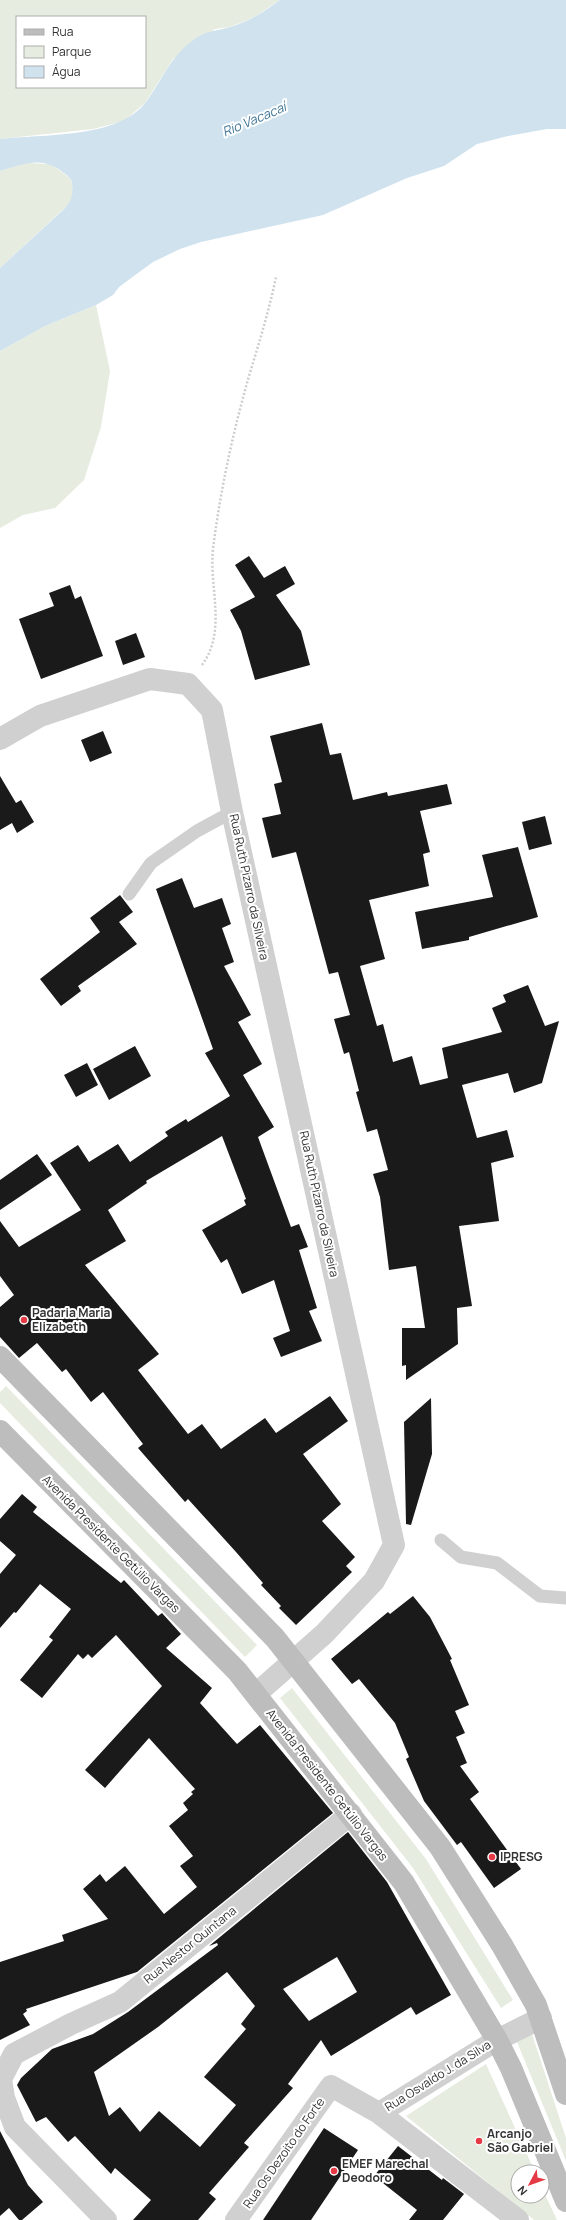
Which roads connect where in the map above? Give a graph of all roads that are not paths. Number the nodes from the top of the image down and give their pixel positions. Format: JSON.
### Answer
{"nodes":[{"id":1,"x":0,"y":739,"type":"edge"},
{"id":2,"x":232,"y":812,"type":"junction"},
{"id":3,"x":129,"y":894,"type":"dead end"},
{"id":4,"x":1,"y":1359,"type":"edge"},
{"id":5,"x":0,"y":1431,"type":"edge"},
{"id":6,"x":441,"y":1540,"type":"dead end"},
{"id":7,"x":566,"y":1598,"type":"edge"},
{"id":8,"x":293,"y":1662,"type":"junction"},
{"id":9,"x":256,"y":1694,"type":"junction"},
{"id":10,"x":351,"y":1814,"type":"junction"},
{"id":11,"x":541,"y":2018,"type":"junction"},
{"id":12,"x":497,"y":2040,"type":"junction"},
{"id":13,"x":566,"y":2094,"type":"edge"},
{"id":14,"x":379,"y":2113,"type":"junction"},
{"id":15,"x":566,"y":2201,"type":"edge"},
{"id":16,"x":106,"y":2220,"type":"edge"},
{"id":17,"x":236,"y":2220,"type":"edge"},
{"id":18,"x":518,"y":2220,"type":"edge"}],
"edges":[{"from":1,"to":2,"type":"street","name":"Rua Ruth Pizarro da Silveira"},
{"from":2,"to":3,"type":"lane"},
{"from":2,"to":8,"type":"street","name":"Rua Ruth Pizarro da Silveira"},
{"from":4,"to":8,"type":"main road"},
{"from":5,"to":9,"type":"main road","name":"Avenida Presidente Getúlio Vargas"},
{"from":6,"to":7,"type":"lane"},
{"from":8,"to":9,"type":"street","name":"Rua Ruth Pizarro da Silveira"},
{"from":8,"to":11,"type":"main road"},
{"from":9,"to":10,"type":"main road","name":"Avenida Presidente Getúlio Vargas"},
{"from":10,"to":12,"type":"main road","name":"Avenida Presidente Getúlio Vargas"},
{"from":10,"to":16,"type":"street","name":"Rua Nestor Quintana"},
{"from":11,"to":12,"type":"street","name":"Rua Osvaldo J. da Silva"},
{"from":11,"to":13,"type":"main road"},
{"from":12,"to":14,"type":"street","name":"Rua Osvaldo J. da Silva"},
{"from":12,"to":15,"type":"main road","name":"Avenida Presidente Getúlio Vargas"},
{"from":14,"to":17,"type":"street","name":"Rua Os Dezoito do Forte"},
{"from":14,"to":18,"type":"street"}]}
